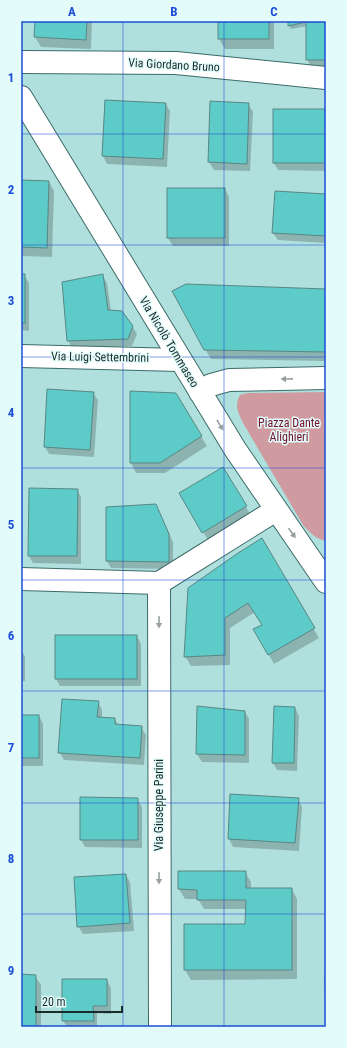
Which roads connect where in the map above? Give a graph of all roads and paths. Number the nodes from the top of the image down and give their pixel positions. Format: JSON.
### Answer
{"nodes":[{"id":1,"x":21,"y":62,"type":"edge"},
{"id":2,"x":326,"y":78,"type":"edge"},
{"id":3,"x":21,"y":97,"type":"edge"},
{"id":4,"x":21,"y":356,"type":"edge"},
{"id":5,"x":180,"y":360,"type":"junction"},
{"id":6,"x":326,"y":378,"type":"edge"},
{"id":7,"x":200,"y":392,"type":"junction"},
{"id":8,"x":276,"y":510,"type":"junction"},
{"id":9,"x":305,"y":552,"type":"junction"},
{"id":10,"x":326,"y":564,"type":"edge"},
{"id":11,"x":21,"y":579,"type":"edge"},
{"id":12,"x":326,"y":582,"type":"edge"},
{"id":13,"x":159,"y":583,"type":"junction"},
{"id":14,"x":160,"y":1027,"type":"edge"}],
"edges":[{"from":1,"to":2,"type":"street","name":"Via Giordano Bruno"},
{"from":3,"to":5,"type":"street","name":"Via Nicolò Tommaseo"},
{"from":4,"to":5,"type":"street","name":"Via Luigi Settembrini"},
{"from":5,"to":7,"type":"street","name":"Via Nicolò Tommaseo"},
{"from":6,"to":7,"type":"street","one_way":true},
{"from":7,"to":8,"type":"street","name":"Via Nicolò Tommaseo","one_way":true},
{"from":8,"to":9,"type":"street","name":"Via Nicolò Tommaseo","one_way":true},
{"from":8,"to":13,"type":"street"},
{"from":9,"to":10,"type":"street"},
{"from":9,"to":12,"type":"street","name":"Via Nicolò Tommaseo"},
{"from":11,"to":13,"type":"street"},
{"from":13,"to":14,"type":"street","name":"Via Giuseppe Parini","one_way":true}]}
